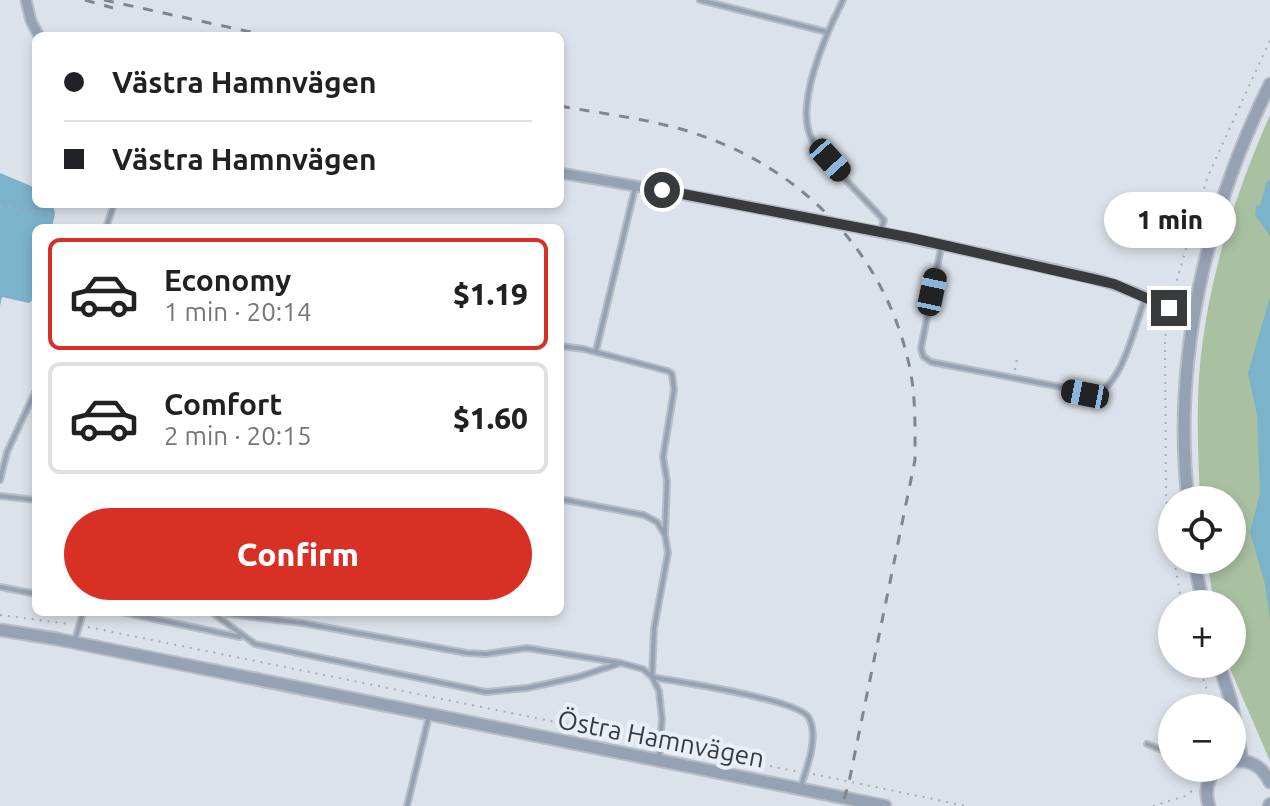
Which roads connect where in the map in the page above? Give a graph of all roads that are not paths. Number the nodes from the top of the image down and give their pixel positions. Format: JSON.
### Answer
{"nodes":[{"id":1,"x":26,"y":0,"type":"edge"},
{"id":2,"x":700,"y":0,"type":"edge"},
{"id":3,"x":843,"y":0,"type":"edge"},
{"id":4,"x":37,"y":32,"type":"edge"},
{"id":5,"x":827,"y":32,"type":"junction"},
{"id":6,"x":1270,"y":84,"type":"edge"},
{"id":7,"x":564,"y":174,"type":"edge"},
{"id":8,"x":635,"y":186,"type":"junction"},
{"id":9,"x":881,"y":232,"type":"junction"},
{"id":10,"x":942,"y":245,"type":"junction"},
{"id":11,"x":1146,"y":297,"type":"junction"},
{"id":12,"x":1194,"y":314,"type":"junction"},
{"id":13,"x":564,"y":347,"type":"edge"},
{"id":14,"x":596,"y":352,"type":"junction"},
{"id":15,"x":32,"y":399,"type":"edge"},
{"id":16,"x":0,"y":480,"type":"edge"},
{"id":17,"x":1188,"y":486,"type":"edge"},
{"id":18,"x":0,"y":496,"type":"edge"},
{"id":19,"x":32,"y":500,"type":"edge"},
{"id":20,"x":564,"y":500,"type":"edge"},
{"id":21,"x":665,"y":535,"type":"junction"},
{"id":22,"x":0,"y":587,"type":"edge"},
{"id":23,"x":32,"y":593,"type":"edge"},
{"id":24,"x":82,"y":616,"type":"edge"},
{"id":25,"x":141,"y":616,"type":"edge"},
{"id":26,"x":217,"y":616,"type":"edge"},
{"id":27,"x":245,"y":616,"type":"edge"},
{"id":28,"x":0,"y":630,"type":"edge"},
{"id":29,"x":243,"y":637,"type":"junction"},
{"id":30,"x":74,"y":643,"type":"junction"},
{"id":31,"x":621,"y":663,"type":"junction"},
{"id":32,"x":652,"y":677,"type":"junction"},
{"id":33,"x":429,"y":714,"type":"junction"},
{"id":34,"x":1147,"y":744,"type":"dead end"},
{"id":35,"x":1158,"y":748,"type":"edge"},
{"id":36,"x":659,"y":762,"type":"junction"},
{"id":37,"x":1246,"y":762,"type":"edge"},
{"id":38,"x":1209,"y":782,"type":"edge"},
{"id":39,"x":1270,"y":782,"type":"edge"},
{"id":40,"x":801,"y":789,"type":"junction"},
{"id":41,"x":407,"y":806,"type":"edge"},
{"id":42,"x":885,"y":806,"type":"edge"},
{"id":43,"x":1209,"y":806,"type":"edge"}],
"edges":[{"from":1,"to":4,"type":"street"},
{"from":2,"to":5,"type":"lane"},
{"from":3,"to":5,"type":"lane"},
{"from":5,"to":9,"type":"lane"},
{"from":6,"to":12,"type":"street"},
{"from":7,"to":8,"type":"street"},
{"from":8,"to":9,"type":"street"},
{"from":8,"to":14,"type":"lane"},
{"from":9,"to":10,"type":"street"},
{"from":10,"to":11,"type":"street"},
{"from":10,"to":11,"type":"lane"},
{"from":11,"to":12,"type":"street"},
{"from":12,"to":17,"type":"street"},
{"from":13,"to":14,"type":"lane"},
{"from":14,"to":21,"type":"lane"},
{"from":15,"to":16,"type":"lane"},
{"from":18,"to":19,"type":"lane"},
{"from":20,"to":21,"type":"lane"},
{"from":21,"to":32,"type":"lane"},
{"from":22,"to":23,"type":"lane"},
{"from":24,"to":30,"type":"lane"},
{"from":25,"to":29,"type":"lane"},
{"from":26,"to":29,"type":"lane"},
{"from":27,"to":31,"type":"lane"},
{"from":28,"to":30,"type":"street","name":"Östra Hamnvägen"},
{"from":29,"to":31,"type":"lane"},
{"from":30,"to":33,"type":"street","name":"Östra Hamnvägen"},
{"from":31,"to":32,"type":"lane"},
{"from":32,"to":36,"type":"lane"},
{"from":32,"to":40,"type":"lane"},
{"from":33,"to":36,"type":"street","name":"Östra Hamnvägen"},
{"from":33,"to":41,"type":"lane"},
{"from":34,"to":35,"type":"lane"},
{"from":36,"to":40,"type":"street","name":"Östra Hamnvägen"},
{"from":37,"to":39,"type":"street"},
{"from":38,"to":43,"type":"street"},
{"from":40,"to":42,"type":"street","name":"Östra Hamnvägen"}]}
